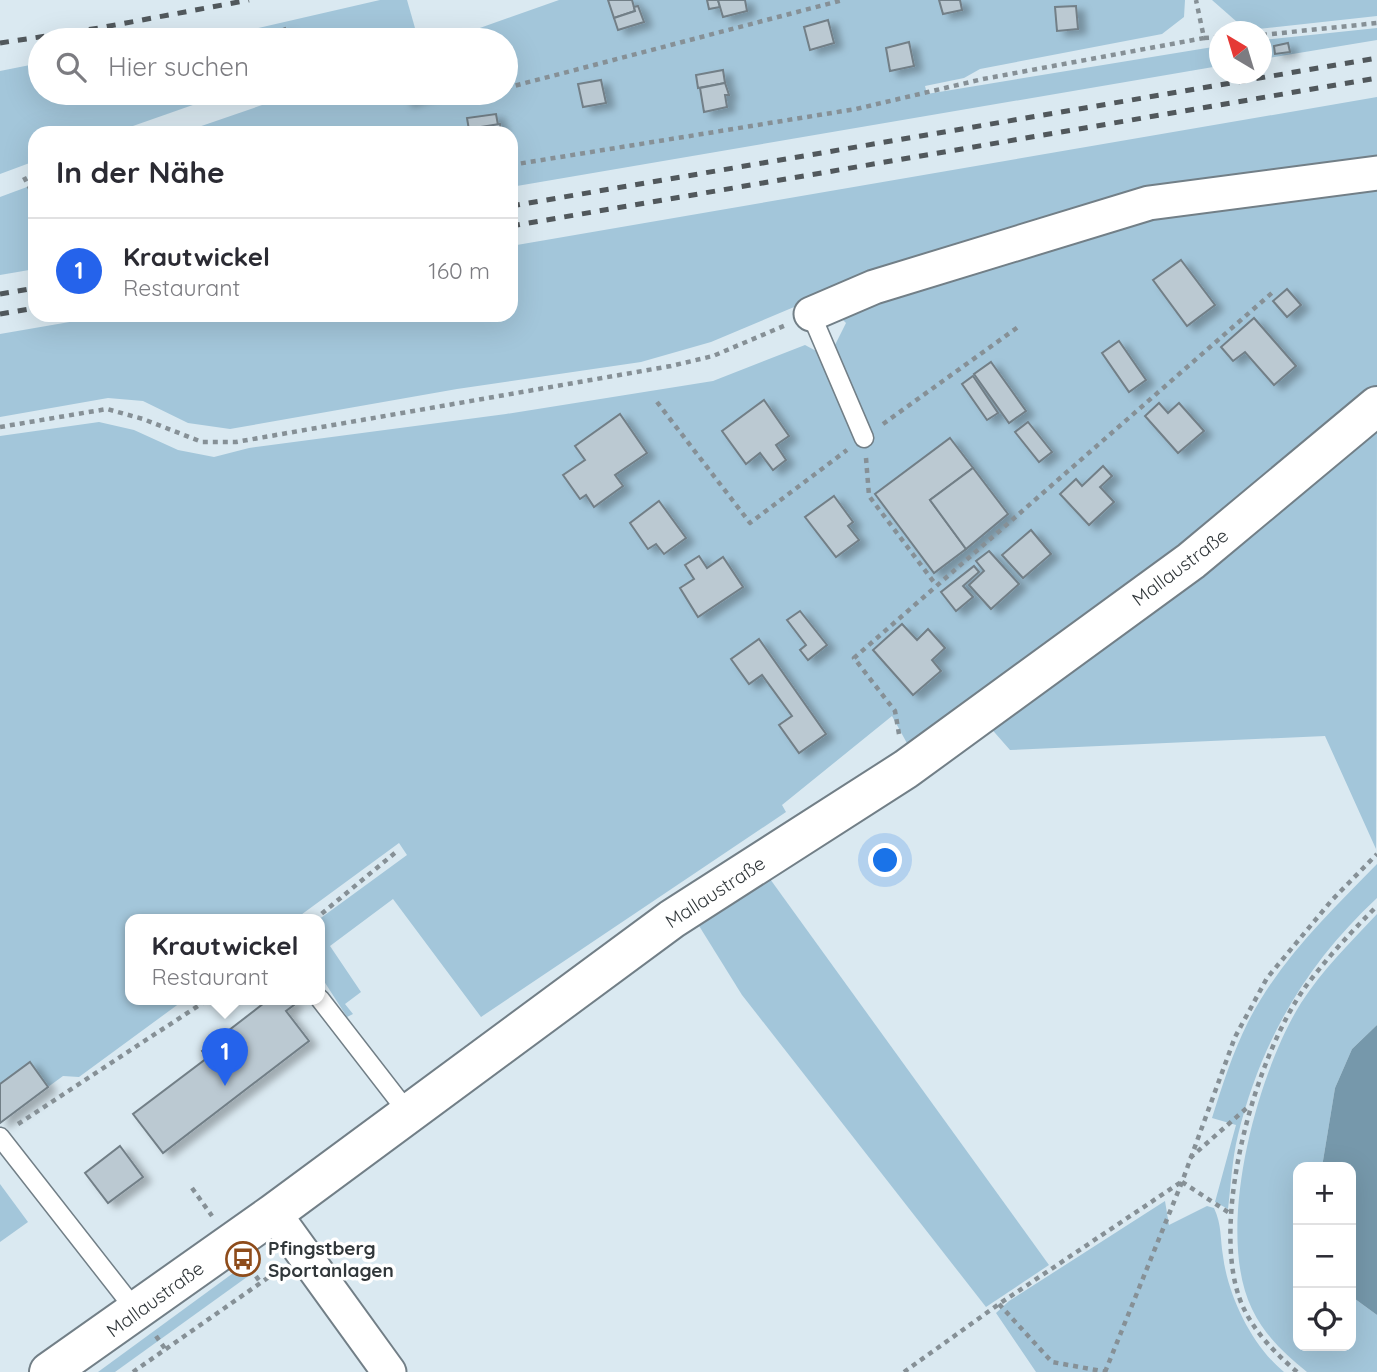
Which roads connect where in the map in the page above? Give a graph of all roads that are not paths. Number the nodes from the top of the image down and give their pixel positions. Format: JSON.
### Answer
{"nodes":[{"id":1,"x":1377,"y":173,"type":"edge"},
{"id":2,"x":811,"y":314,"type":"joint"},
{"id":3,"x":1377,"y":406,"type":"edge"},
{"id":4,"x":864,"y":438,"type":"road end"},
{"id":5,"x":325,"y":1005,"type":"edge"},
{"id":6,"x":409,"y":1114,"type":"junction"},
{"id":7,"x":6,"y":1133,"type":"edge"},
{"id":8,"x":274,"y":1213,"type":"junction"},
{"id":9,"x":137,"y":1312,"type":"junction"},
{"id":10,"x":49,"y":1372,"type":"edge"},
{"id":11,"x":389,"y":1372,"type":"edge"}],
"edges":[{"from":1,"to":2,"type":"street"},
{"from":2,"to":4,"type":"lane"},
{"from":3,"to":6,"type":"street","name":"Mallaustraße"},
{"from":5,"to":6,"type":"lane"},
{"from":6,"to":8,"type":"street","name":"Mallaustraße"},
{"from":7,"to":9,"type":"lane"},
{"from":8,"to":9,"type":"street","name":"Mallaustraße"},
{"from":8,"to":11,"type":"street"},
{"from":9,"to":10,"type":"street","name":"Mallaustraße"}]}
